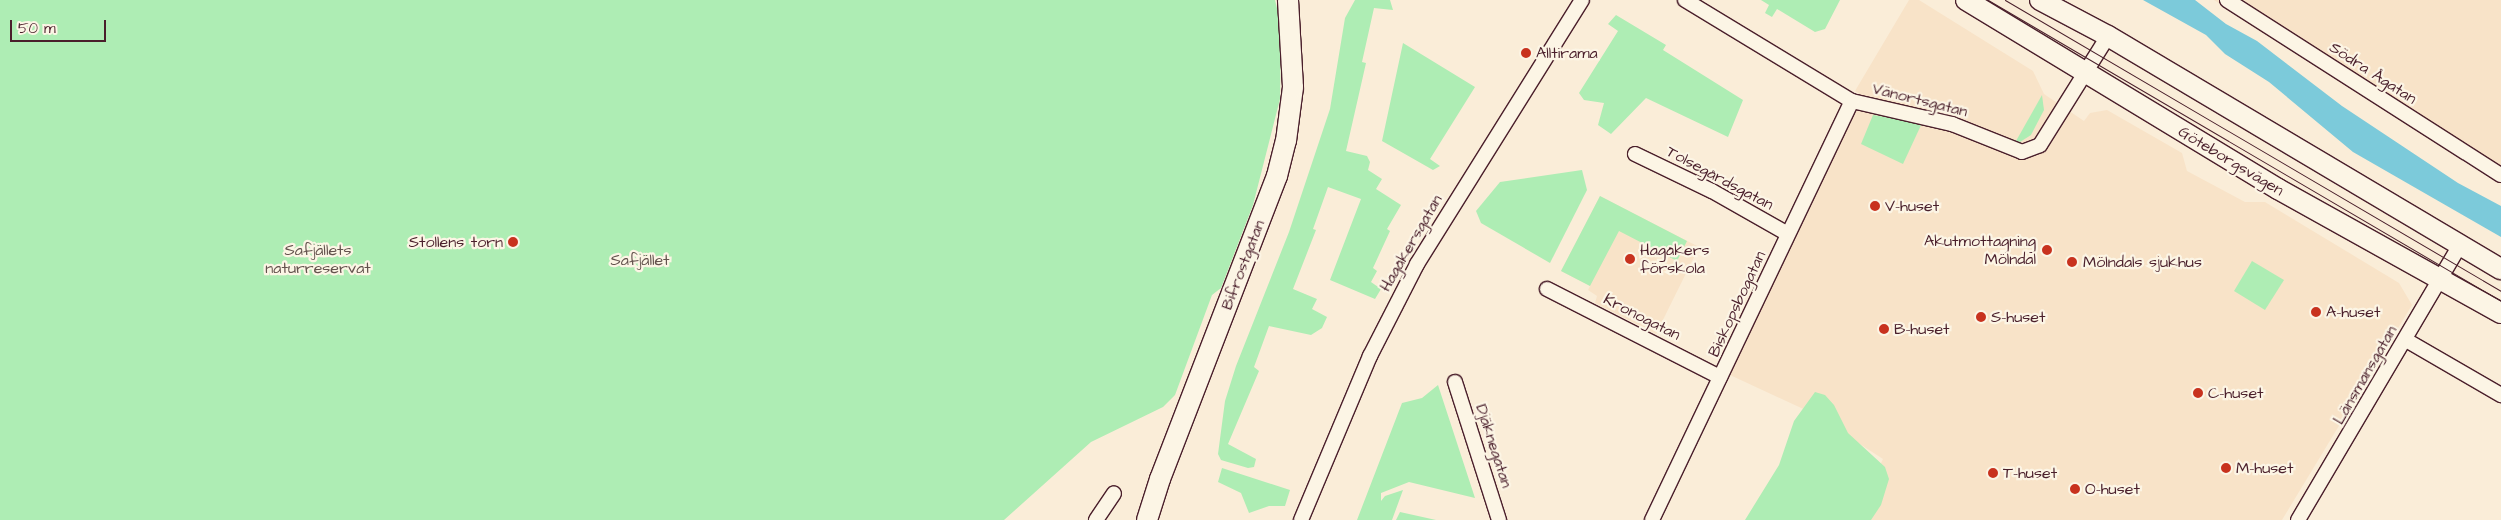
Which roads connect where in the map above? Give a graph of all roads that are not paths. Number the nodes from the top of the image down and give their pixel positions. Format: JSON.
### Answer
{"nodes":[{"id":1,"x":1288,"y":0,"type":"edge"},
{"id":2,"x":1582,"y":0,"type":"edge"},
{"id":3,"x":1685,"y":0,"type":"edge"},
{"id":4,"x":1966,"y":0,"type":"edge"},
{"id":5,"x":2040,"y":0,"type":"edge"},
{"id":6,"x":2227,"y":0,"type":"edge"},
{"id":7,"x":2108,"y":36,"type":"junction"},
{"id":8,"x":2084,"y":74,"type":"junction"},
{"id":9,"x":1852,"y":101,"type":"junction"},
{"id":10,"x":1635,"y":154,"type":"dead end"},
{"id":11,"x":2501,"y":174,"type":"edge"},
{"id":12,"x":1788,"y":234,"type":"junction"},
{"id":13,"x":2460,"y":246,"type":"junction"},
{"id":14,"x":2501,"y":269,"type":"edge"},
{"id":15,"x":2440,"y":281,"type":"junction"},
{"id":16,"x":1548,"y":289,"type":"dead end"},
{"id":17,"x":2501,"y":313,"type":"edge"},
{"id":18,"x":2406,"y":340,"type":"junction"},
{"id":19,"x":1720,"y":377,"type":"junction"},
{"id":20,"x":1455,"y":382,"type":"dead end"},
{"id":21,"x":2501,"y":395,"type":"edge"},
{"id":22,"x":1114,"y":494,"type":"dead end"},
{"id":23,"x":1096,"y":520,"type":"edge"},
{"id":24,"x":1148,"y":520,"type":"edge"},
{"id":25,"x":1301,"y":520,"type":"edge"},
{"id":26,"x":1499,"y":520,"type":"edge"},
{"id":27,"x":1652,"y":520,"type":"edge"},
{"id":28,"x":2298,"y":520,"type":"edge"}],
"edges":[{"from":1,"to":24,"type":"main road","name":"Bifrostgatan"},
{"from":2,"to":25,"type":"street","name":"Hagåkersgatan"},
{"from":3,"to":9,"type":"street","name":"Vänortsgatan"},
{"from":4,"to":8,"type":"main road","name":"Göteborgsvägen"},
{"from":5,"to":7,"type":"main road"},
{"from":6,"to":11,"type":"street","name":"Södra Ågatan"},
{"from":7,"to":8,"type":"street","name":"Vänortsgatan"},
{"from":7,"to":13,"type":"main road"},
{"from":8,"to":9,"type":"street","name":"Vänortsgatan"},
{"from":8,"to":15,"type":"main road","name":"Göteborgsvägen"},
{"from":9,"to":12,"type":"street","name":"Biskopsbogatan"},
{"from":10,"to":12,"type":"street","name":"Tolsegårdsgatan"},
{"from":12,"to":19,"type":"street","name":"Biskopsbogatan"},
{"from":13,"to":14,"type":"main road"},
{"from":13,"to":15,"type":"street","name":"Länsmansgatan"},
{"from":15,"to":17,"type":"main road","name":"Göteborgsvägen"},
{"from":15,"to":18,"type":"street","name":"Länsmansgatan"},
{"from":16,"to":19,"type":"street","name":"Kronogatan"},
{"from":18,"to":21,"type":"street"},
{"from":18,"to":28,"type":"street","name":"Länsmansgatan"},
{"from":19,"to":27,"type":"street","name":"Biskopsbogatan"},
{"from":20,"to":26,"type":"street","name":"Djäknegatan"},
{"from":22,"to":23,"type":"street"}]}
